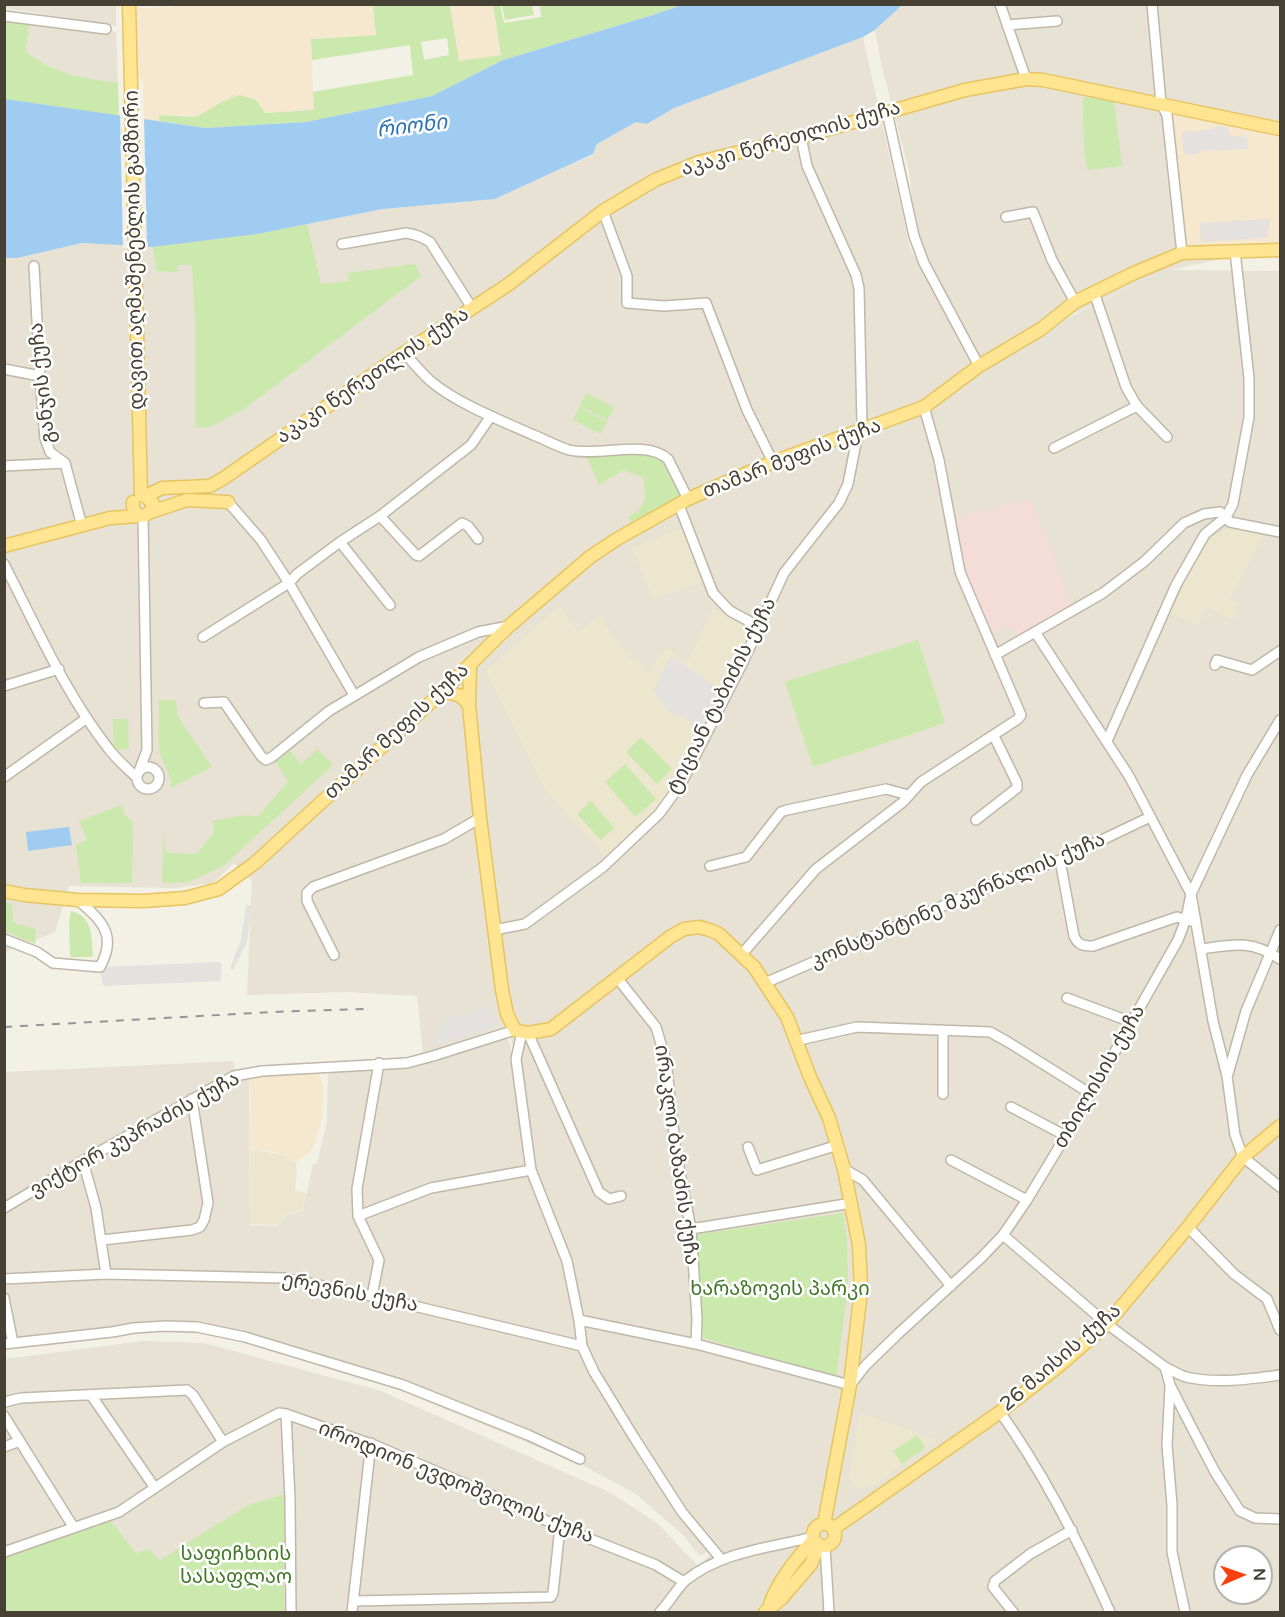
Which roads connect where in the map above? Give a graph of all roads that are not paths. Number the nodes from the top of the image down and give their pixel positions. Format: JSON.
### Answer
{"nodes":[{"id":1,"x":129,"y":4,"type":"edge"},
{"id":2,"x":1000,"y":4,"type":"edge"},
{"id":3,"x":1152,"y":4,"type":"edge"},
{"id":4,"x":4,"y":16,"type":"edge"},
{"id":5,"x":1023,"y":23,"type":"dead end"},
{"id":6,"x":1007,"y":25,"type":"junction"},
{"id":7,"x":106,"y":28,"type":"dead end"},
{"id":8,"x":1026,"y":79,"type":"junction"},
{"id":9,"x":1161,"y":102,"type":"junction"},
{"id":10,"x":887,"y":112,"type":"junction"},
{"id":11,"x":1281,"y":129,"type":"edge"},
{"id":12,"x":801,"y":137,"type":"junction"},
{"id":13,"x":603,"y":211,"type":"junction"},
{"id":14,"x":1006,"y":217,"type":"dead end"},
{"id":15,"x":342,"y":244,"type":"dead end"},
{"id":16,"x":1235,"y":250,"type":"junction"},
{"id":17,"x":1281,"y":250,"type":"edge"},
{"id":18,"x":1182,"y":253,"type":"junction"},
{"id":19,"x":34,"y":266,"type":"dead end"},
{"id":20,"x":1094,"y":292,"type":"junction"},
{"id":21,"x":1074,"y":302,"type":"junction"},
{"id":22,"x":472,"y":308,"type":"junction"},
{"id":23,"x":404,"y":353,"type":"junction"},
{"id":24,"x":979,"y":366,"type":"junction"},
{"id":25,"x":4,"y":369,"type":"edge"},
{"id":26,"x":39,"y":376,"type":"junction"},
{"id":27,"x":1137,"y":406,"type":"junction"},
{"id":28,"x":924,"y":407,"type":"junction"},
{"id":29,"x":491,"y":416,"type":"junction"},
{"id":30,"x":858,"y":431,"type":"junction"},
{"id":31,"x":1167,"y":437,"type":"dead end"},
{"id":32,"x":1053,"y":448,"type":"dead end"},
{"id":33,"x":773,"y":462,"type":"junction"},
{"id":34,"x":65,"y":463,"type":"junction"},
{"id":35,"x":4,"y":466,"type":"edge"},
{"id":36,"x":210,"y":486,"type":"junction"},
{"id":37,"x":140,"y":498,"type":"junction"},
{"id":38,"x":228,"y":502,"type":"junction"},
{"id":39,"x":683,"y":502,"type":"junction"},
{"id":40,"x":144,"y":515,"type":"junction"},
{"id":41,"x":380,"y":516,"type":"junction"},
{"id":42,"x":1226,"y":517,"type":"junction"},
{"id":43,"x":110,"y":518,"type":"junction"},
{"id":44,"x":82,"y":526,"type":"junction"},
{"id":45,"x":1281,"y":532,"type":"edge"},
{"id":46,"x":478,"y":539,"type":"dead end"},
{"id":47,"x":340,"y":542,"type":"junction"},
{"id":48,"x":4,"y":546,"type":"edge"},
{"id":49,"x":4,"y":564,"type":"edge"},
{"id":50,"x":289,"y":583,"type":"junction"},
{"id":51,"x":390,"y":605,"type":"dead end"},
{"id":52,"x":509,"y":626,"type":"junction"},
{"id":53,"x":758,"y":626,"type":"junction"},
{"id":54,"x":1035,"y":632,"type":"junction"},
{"id":55,"x":203,"y":637,"type":"dead end"},
{"id":56,"x":1281,"y":651,"type":"edge"},
{"id":57,"x":995,"y":655,"type":"junction"},
{"id":58,"x":1215,"y":665,"type":"dead end"},
{"id":59,"x":470,"y":666,"type":"junction"},
{"id":60,"x":59,"y":669,"type":"junction"},
{"id":61,"x":4,"y":686,"type":"edge"},
{"id":62,"x":443,"y":691,"type":"junction"},
{"id":63,"x":354,"y":695,"type":"junction"},
{"id":64,"x":204,"y":703,"type":"dead end"},
{"id":65,"x":469,"y":705,"type":"junction"},
{"id":66,"x":87,"y":718,"type":"junction"},
{"id":67,"x":1281,"y":720,"type":"edge"},
{"id":68,"x":994,"y":736,"type":"junction"},
{"id":69,"x":1107,"y":741,"type":"junction"},
{"id":70,"x":147,"y":750,"type":"junction"},
{"id":71,"x":156,"y":772,"type":"junction"},
{"id":72,"x":137,"y":776,"type":"junction"},
{"id":73,"x":4,"y":777,"type":"edge"},
{"id":74,"x":908,"y":795,"type":"junction"},
{"id":75,"x":1150,"y":817,"type":"junction"},
{"id":76,"x":480,"y":818,"type":"junction"},
{"id":77,"x":975,"y":820,"type":"dead end"},
{"id":78,"x":1060,"y":860,"type":"junction"},
{"id":79,"x":710,"y":866,"type":"dead end"},
{"id":80,"x":4,"y":891,"type":"edge"},
{"id":81,"x":1191,"y":894,"type":"junction"},
{"id":82,"x":78,"y":900,"type":"junction"},
{"id":83,"x":1186,"y":919,"type":"junction"},
{"id":84,"x":1196,"y":922,"type":"junction"},
{"id":85,"x":494,"y":930,"type":"junction"},
{"id":86,"x":1281,"y":930,"type":"edge"},
{"id":87,"x":4,"y":939,"type":"edge"},
{"id":88,"x":1202,"y":949,"type":"junction"},
{"id":89,"x":1272,"y":952,"type":"junction"},
{"id":90,"x":742,"y":954,"type":"junction"},
{"id":91,"x":334,"y":955,"type":"dead end"},
{"id":92,"x":1281,"y":959,"type":"edge"},
{"id":93,"x":618,"y":979,"type":"junction"},
{"id":94,"x":765,"y":983,"type":"junction"},
{"id":95,"x":1067,"y":998,"type":"dead end"},
{"id":96,"x":1131,"y":1023,"type":"junction"},
{"id":97,"x":943,"y":1030,"type":"junction"},
{"id":98,"x":522,"y":1031,"type":"junction"},
{"id":99,"x":795,"y":1041,"type":"junction"},
{"id":100,"x":379,"y":1063,"type":"junction"},
{"id":101,"x":1227,"y":1076,"type":"junction"},
{"id":102,"x":943,"y":1094,"type":"dead end"},
{"id":103,"x":1091,"y":1094,"type":"junction"},
{"id":104,"x":192,"y":1099,"type":"junction"},
{"id":105,"x":1011,"y":1107,"type":"dead end"},
{"id":106,"x":1281,"y":1126,"type":"edge"},
{"id":107,"x":1066,"y":1136,"type":"junction"},
{"id":108,"x":838,"y":1145,"type":"junction"},
{"id":109,"x":748,"y":1147,"type":"dead end"},
{"id":110,"x":1243,"y":1157,"type":"junction"},
{"id":111,"x":951,"y":1160,"type":"dead end"},
{"id":112,"x":83,"y":1161,"type":"junction"},
{"id":113,"x":844,"y":1169,"type":"junction"},
{"id":114,"x":531,"y":1170,"type":"junction"},
{"id":115,"x":1281,"y":1187,"type":"edge"},
{"id":116,"x":621,"y":1196,"type":"dead end"},
{"id":117,"x":1027,"y":1200,"type":"junction"},
{"id":118,"x":852,"y":1203,"type":"junction"},
{"id":119,"x":4,"y":1208,"type":"edge"},
{"id":120,"x":358,"y":1216,"type":"junction"},
{"id":121,"x":1188,"y":1227,"type":"junction"},
{"id":122,"x":691,"y":1229,"type":"junction"},
{"id":123,"x":1003,"y":1235,"type":"junction"},
{"id":124,"x":102,"y":1240,"type":"junction"},
{"id":125,"x":106,"y":1274,"type":"junction"},
{"id":126,"x":4,"y":1279,"type":"edge"},
{"id":127,"x":951,"y":1286,"type":"junction"},
{"id":128,"x":372,"y":1296,"type":"junction"},
{"id":129,"x":4,"y":1298,"type":"edge"},
{"id":130,"x":579,"y":1320,"type":"junction"},
{"id":131,"x":1107,"y":1324,"type":"junction"},
{"id":132,"x":1280,"y":1330,"type":"edge"},
{"id":133,"x":9,"y":1344,"type":"edge"},
{"id":134,"x":696,"y":1344,"type":"junction"},
{"id":135,"x":582,"y":1346,"type":"junction"},
{"id":136,"x":1165,"y":1367,"type":"junction"},
{"id":137,"x":1281,"y":1375,"type":"edge"},
{"id":138,"x":849,"y":1385,"type":"junction"},
{"id":139,"x":1170,"y":1385,"type":"junction"},
{"id":140,"x":91,"y":1395,"type":"junction"},
{"id":141,"x":4,"y":1402,"type":"edge"},
{"id":142,"x":1000,"y":1412,"type":"junction"},
{"id":143,"x":286,"y":1414,"type":"junction"},
{"id":144,"x":4,"y":1416,"type":"edge"},
{"id":145,"x":20,"y":1441,"type":"junction"},
{"id":146,"x":222,"y":1442,"type":"junction"},
{"id":147,"x":371,"y":1443,"type":"junction"},
{"id":148,"x":4,"y":1447,"type":"edge"},
{"id":149,"x":580,"y":1459,"type":"dead end"},
{"id":150,"x":155,"y":1488,"type":"junction"},
{"id":151,"x":1281,"y":1519,"type":"edge"},
{"id":152,"x":829,"y":1526,"type":"junction"},
{"id":153,"x":560,"y":1527,"type":"junction"},
{"id":154,"x":74,"y":1528,"type":"junction"},
{"id":155,"x":1072,"y":1530,"type":"junction"},
{"id":156,"x":818,"y":1542,"type":"junction"},
{"id":157,"x":4,"y":1552,"type":"edge"},
{"id":158,"x":721,"y":1559,"type":"junction"},
{"id":159,"x":684,"y":1582,"type":"junction"},
{"id":160,"x":353,"y":1601,"type":"junction"},
{"id":161,"x":767,"y":1610,"type":"edge"},
{"id":162,"x":291,"y":1612,"type":"edge"},
{"id":163,"x":352,"y":1612,"type":"edge"},
{"id":164,"x":660,"y":1612,"type":"edge"},
{"id":165,"x":829,"y":1612,"type":"edge"},
{"id":166,"x":1013,"y":1612,"type":"edge"},
{"id":167,"x":1110,"y":1612,"type":"edge"},
{"id":168,"x":1185,"y":1612,"type":"edge"}],
"edges":[{"from":1,"to":37,"type":"main road","name":"დავით აღმაშენებლის გამზირი"},
{"from":2,"to":6,"type":"street"},
{"from":3,"to":9,"type":"street"},
{"from":4,"to":7,"type":"street"},
{"from":5,"to":6,"type":"street"},
{"from":6,"to":8,"type":"street"},
{"from":8,"to":9,"type":"main road","name":"აკაკი წერეთლის ქუჩა"},
{"from":8,"to":10,"type":"main road","name":"აკაკი წერეთლის ქუჩა"},
{"from":9,"to":11,"type":"main road","name":"აკაკი წერეთლის ქუჩა"},
{"from":9,"to":18,"type":"street"},
{"from":10,"to":12,"type":"main road","name":"აკაკი წერეთლის ქუჩა"},
{"from":10,"to":24,"type":"street"},
{"from":12,"to":13,"type":"main road","name":"აკაკი წერეთლის ქუჩა"},
{"from":12,"to":30,"type":"street","name":"ტიციან ტაბიძის ქუჩა"},
{"from":13,"to":22,"type":"main road","name":"აკაკი წერეთლის ქუჩა"},
{"from":13,"to":33,"type":"street"},
{"from":14,"to":21,"type":"street"},
{"from":15,"to":22,"type":"street"},
{"from":16,"to":17,"type":"main road","name":"თამარ მეფის ქუჩა"},
{"from":16,"to":18,"type":"main road","name":"თამარ მეფის ქუჩა"},
{"from":16,"to":42,"type":"street"},
{"from":18,"to":20,"type":"main road","name":"თამარ მეფის ქუჩა"},
{"from":19,"to":26,"type":"street","name":"განჯის ქუჩა"},
{"from":20,"to":21,"type":"main road","name":"თამარ მეფის ქუჩა"},
{"from":20,"to":27,"type":"street"},
{"from":21,"to":24,"type":"main road","name":"თამარ მეფის ქუჩა"},
{"from":22,"to":23,"type":"main road","name":"აკაკი წერეთლის ქუჩა"},
{"from":23,"to":29,"type":"street"},
{"from":23,"to":36,"type":"main road","name":"აკაკი წერეთლის ქუჩა"},
{"from":24,"to":28,"type":"main road","name":"თამარ მეფის ქუჩა"},
{"from":25,"to":26,"type":"street"},
{"from":26,"to":34,"type":"street","name":"განჯის ქუჩა"},
{"from":27,"to":31,"type":"street"},
{"from":27,"to":32,"type":"street"},
{"from":28,"to":30,"type":"main road","name":"თამარ მეფის ქუჩა"},
{"from":28,"to":57,"type":"street"},
{"from":29,"to":39,"type":"street"},
{"from":29,"to":41,"type":"street"},
{"from":30,"to":33,"type":"main road","name":"თამარ მეფის ქუჩა"},
{"from":30,"to":53,"type":"street","name":"ტიციან ტაბიძის ქუჩა"},
{"from":33,"to":39,"type":"main road","name":"თამარ მეფის ქუჩა"},
{"from":34,"to":35,"type":"street"},
{"from":34,"to":44,"type":"street","name":"განჯის ქუჩა"},
{"from":36,"to":37,"type":"main road"},
{"from":36,"to":38,"type":"main road"},
{"from":37,"to":40,"type":"main road"},
{"from":37,"to":40,"type":"main road"},
{"from":37,"to":43,"type":"main road"},
{"from":38,"to":40,"type":"main road"},
{"from":38,"to":50,"type":"street"},
{"from":39,"to":52,"type":"main road","name":"თამარ მეფის ქუჩა"},
{"from":39,"to":53,"type":"street"},
{"from":40,"to":43,"type":"main road"},
{"from":40,"to":70,"type":"street"},
{"from":41,"to":46,"type":"street"},
{"from":41,"to":47,"type":"street"},
{"from":42,"to":45,"type":"street"},
{"from":42,"to":54,"type":"street"},
{"from":42,"to":69,"type":"street"},
{"from":43,"to":44,"type":"main road"},
{"from":44,"to":48,"type":"main road"},
{"from":47,"to":50,"type":"street"},
{"from":47,"to":51,"type":"street"},
{"from":49,"to":60,"type":"street"},
{"from":50,"to":55,"type":"street"},
{"from":50,"to":63,"type":"street"},
{"from":52,"to":59,"type":"main road","name":"თამარ მეფის ქუჩა"},
{"from":52,"to":63,"type":"street"},
{"from":53,"to":85,"type":"street","name":"ტიციან ტაბიძის ქუჩა"},
{"from":54,"to":57,"type":"street"},
{"from":54,"to":69,"type":"street"},
{"from":56,"to":58,"type":"street"},
{"from":57,"to":68,"type":"street"},
{"from":59,"to":62,"type":"main road","name":"თამარ მეფის ქუჩა"},
{"from":59,"to":65,"type":"main road"},
{"from":60,"to":61,"type":"street"},
{"from":60,"to":66,"type":"street"},
{"from":62,"to":65,"type":"main road"},
{"from":62,"to":82,"type":"main road","name":"თამარ მეფის ქუჩა"},
{"from":63,"to":64,"type":"street"},
{"from":65,"to":76,"type":"main road"},
{"from":66,"to":72,"type":"street"},
{"from":66,"to":73,"type":"street"},
{"from":67,"to":81,"type":"street","name":"თბილისის ქუჩა"},
{"from":68,"to":74,"type":"street"},
{"from":68,"to":77,"type":"street"},
{"from":69,"to":75,"type":"street"},
{"from":70,"to":71,"type":"street"},
{"from":70,"to":72,"type":"street"},
{"from":71,"to":72,"type":"street"},
{"from":71,"to":72,"type":"street"},
{"from":74,"to":79,"type":"street"},
{"from":74,"to":90,"type":"street"},
{"from":75,"to":78,"type":"street","name":"კონსტანტინე მკურნალის ქუჩა"},
{"from":75,"to":81,"type":"street"},
{"from":76,"to":85,"type":"main road"},
{"from":76,"to":91,"type":"street"},
{"from":78,"to":83,"type":"street"},
{"from":78,"to":94,"type":"street","name":"კონსტანტინე მკურნალის ქუჩა"},
{"from":80,"to":82,"type":"main road","name":"თამარ მეფის ქუჩა"},
{"from":81,"to":83,"type":"street","name":"თბილისის ქუჩა"},
{"from":81,"to":84,"type":"street"},
{"from":82,"to":87,"type":"street"},
{"from":83,"to":84,"type":"street"},
{"from":83,"to":96,"type":"street","name":"თბილისის ქუჩა"},
{"from":84,"to":88,"type":"street"},
{"from":85,"to":98,"type":"main road"},
{"from":86,"to":89,"type":"street"},
{"from":88,"to":89,"type":"street"},
{"from":88,"to":101,"type":"street"},
{"from":89,"to":92,"type":"street"},
{"from":89,"to":101,"type":"street"},
{"from":90,"to":93,"type":"main road"},
{"from":90,"to":94,"type":"main road"},
{"from":93,"to":98,"type":"main road"},
{"from":93,"to":122,"type":"street","name":"ირაკლი ბაზაძის ქუჩა"},
{"from":94,"to":99,"type":"main road"},
{"from":95,"to":96,"type":"street"},
{"from":96,"to":103,"type":"street","name":"თბილისის ქუჩა"},
{"from":97,"to":99,"type":"street"},
{"from":97,"to":102,"type":"street"},
{"from":97,"to":103,"type":"street"},
{"from":98,"to":100,"type":"street","name":"ვიქტორ კუპრაძის ქუჩა"},
{"from":98,"to":114,"type":"street"},
{"from":98,"to":116,"type":"street"},
{"from":99,"to":108,"type":"main road"},
{"from":100,"to":104,"type":"street","name":"ვიქტორ კუპრაძის ქუჩა"},
{"from":100,"to":120,"type":"street"},
{"from":101,"to":110,"type":"street"},
{"from":103,"to":107,"type":"street","name":"თბილისის ქუჩა"},
{"from":104,"to":112,"type":"street","name":"ვიქტორ კუპრაძის ქუჩა"},
{"from":104,"to":124,"type":"street"},
{"from":105,"to":107,"type":"street"},
{"from":106,"to":110,"type":"main road","name":"26 მაისის ქუჩა"},
{"from":107,"to":117,"type":"street","name":"თბილისის ქუჩა"},
{"from":108,"to":109,"type":"street"},
{"from":108,"to":113,"type":"main road"},
{"from":110,"to":115,"type":"street"},
{"from":110,"to":121,"type":"main road","name":"26 მაისის ქუჩა"},
{"from":111,"to":117,"type":"street"},
{"from":112,"to":119,"type":"street","name":"ვიქტორ კუპრაძის ქუჩა"},
{"from":112,"to":124,"type":"street"},
{"from":113,"to":118,"type":"main road"},
{"from":113,"to":127,"type":"street"},
{"from":114,"to":120,"type":"street"},
{"from":114,"to":130,"type":"street"},
{"from":117,"to":123,"type":"street","name":"თბილისის ქუჩა"},
{"from":118,"to":122,"type":"street"},
{"from":118,"to":138,"type":"main road"},
{"from":120,"to":128,"type":"street"},
{"from":121,"to":131,"type":"main road","name":"26 მაისის ქუჩა"},
{"from":121,"to":132,"type":"street"},
{"from":122,"to":134,"type":"street","name":"ირაკლი ბაზაძის ქუჩა"},
{"from":123,"to":127,"type":"street","name":"თბილისის ქუჩა"},
{"from":123,"to":131,"type":"street"},
{"from":124,"to":125,"type":"street"},
{"from":125,"to":126,"type":"street","name":"ერევნის ქუჩა"},
{"from":125,"to":128,"type":"street","name":"ერევნის ქუჩა"},
{"from":127,"to":138,"type":"street","name":"თბილისის ქუჩა"},
{"from":128,"to":135,"type":"street","name":"ერევნის ქუჩა"},
{"from":129,"to":133,"type":"street"},
{"from":130,"to":134,"type":"street"},
{"from":130,"to":135,"type":"street"},
{"from":131,"to":136,"type":"street"},
{"from":131,"to":142,"type":"main road","name":"26 მაისის ქუჩა"},
{"from":133,"to":149,"type":"street"},
{"from":134,"to":138,"type":"street"},
{"from":135,"to":158,"type":"street"},
{"from":136,"to":137,"type":"street"},
{"from":136,"to":139,"type":"street"},
{"from":138,"to":152,"type":"main road"},
{"from":139,"to":151,"type":"street"},
{"from":139,"to":168,"type":"street"},
{"from":140,"to":141,"type":"street"},
{"from":140,"to":146,"type":"street"},
{"from":140,"to":150,"type":"street"},
{"from":142,"to":152,"type":"main road","name":"26 მაისის ქუჩა"},
{"from":142,"to":155,"type":"street"},
{"from":143,"to":146,"type":"street"},
{"from":143,"to":147,"type":"street","name":"იროდიონ ევდოშვილის ქუჩა"},
{"from":143,"to":162,"type":"street"},
{"from":144,"to":145,"type":"street"},
{"from":145,"to":148,"type":"street"},
{"from":145,"to":154,"type":"street"},
{"from":146,"to":150,"type":"street"},
{"from":147,"to":153,"type":"street","name":"იროდიონ ევდოშვილის ქუჩა"},
{"from":147,"to":160,"type":"street"},
{"from":150,"to":154,"type":"street"},
{"from":152,"to":156,"type":"main road","name":"26 მაისის ქუჩა"},
{"from":152,"to":156,"type":"main road"},
{"from":153,"to":159,"type":"street","name":"იროდიონ ევდოშვილის ქუჩა"},
{"from":153,"to":160,"type":"street"},
{"from":154,"to":157,"type":"street"},
{"from":155,"to":166,"type":"street"},
{"from":155,"to":167,"type":"street"},
{"from":156,"to":158,"type":"street"},
{"from":156,"to":161,"type":"main road","name":"26 მაისის ქუჩა"},
{"from":156,"to":165,"type":"street"},
{"from":158,"to":159,"type":"street"},
{"from":159,"to":164,"type":"street"},
{"from":160,"to":163,"type":"street"}]}
